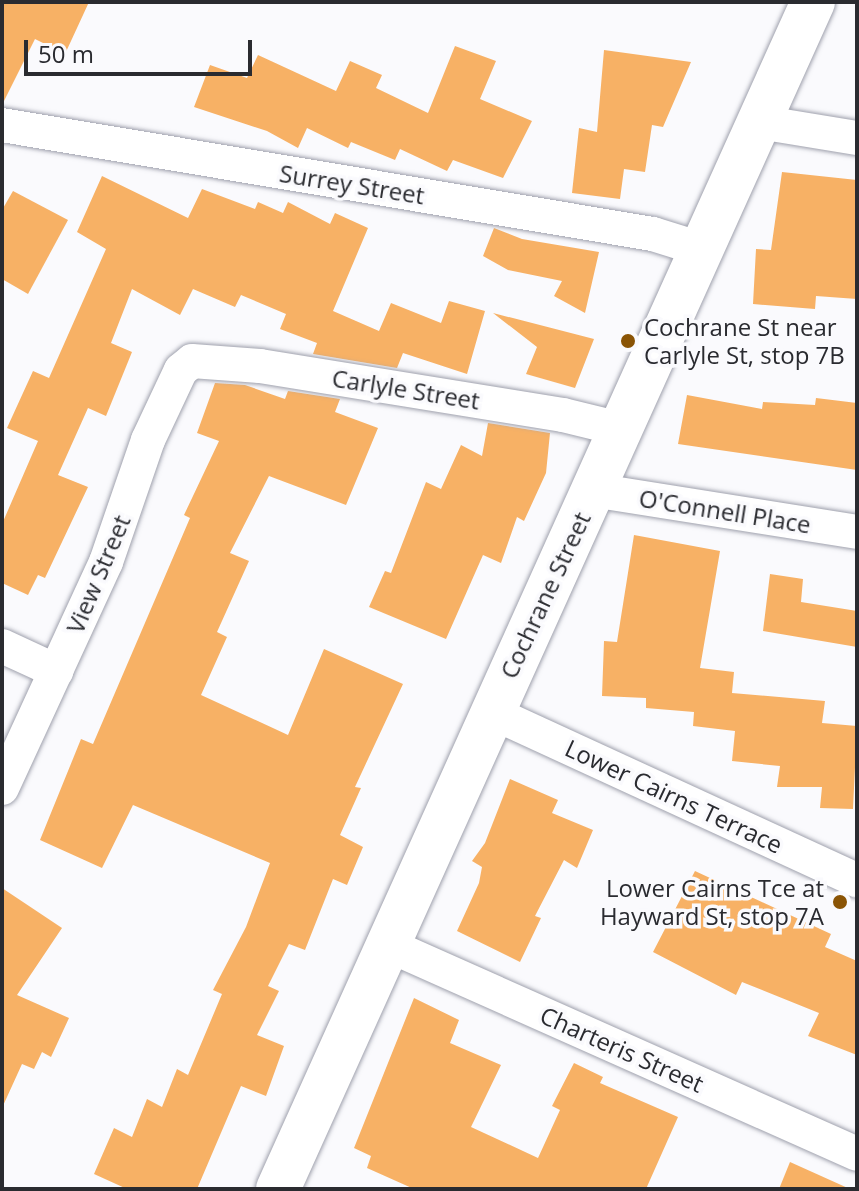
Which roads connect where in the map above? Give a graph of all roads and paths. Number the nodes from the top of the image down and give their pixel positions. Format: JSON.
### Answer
{"nodes":[{"id":1,"x":813,"y":2,"type":"edge"},
{"id":2,"x":759,"y":122,"type":"junction"},
{"id":3,"x":2,"y":125,"type":"edge"},
{"id":4,"x":857,"y":138,"type":"edge"},
{"id":5,"x":701,"y":249,"type":"junction"},
{"id":6,"x":192,"y":361,"type":"joint"},
{"id":7,"x":620,"y":429,"type":"junction"},
{"id":8,"x":593,"y":490,"type":"junction"},
{"id":9,"x":857,"y":532,"type":"edge"},
{"id":10,"x":2,"y":646,"type":"edge"},
{"id":11,"x":56,"y":671,"type":"junction"},
{"id":12,"x":491,"y":712,"type":"junction"},
{"id":13,"x":2,"y":788,"type":"edge"},
{"id":14,"x":857,"y":880,"type":"edge"},
{"id":15,"x":388,"y":945,"type":"junction"},
{"id":16,"x":857,"y":1154,"type":"edge"},
{"id":17,"x":279,"y":1189,"type":"edge"}],
"edges":[{"from":1,"to":2,"type":"street","name":"Cochrane Street"},
{"from":2,"to":4,"type":"street"},
{"from":2,"to":5,"type":"street","name":"Cochrane Street"},
{"from":3,"to":5,"type":"street","name":"Surrey Street"},
{"from":5,"to":7,"type":"street","name":"Cochrane Street"},
{"from":6,"to":7,"type":"street","name":"Carlyle Street"},
{"from":6,"to":11,"type":"street","name":"View Street"},
{"from":7,"to":8,"type":"street","name":"Cochrane Street"},
{"from":8,"to":9,"type":"street","name":"O'Connell Place"},
{"from":8,"to":12,"type":"street","name":"Cochrane Street"},
{"from":10,"to":11,"type":"street"},
{"from":11,"to":13,"type":"street","name":"View Street"},
{"from":12,"to":14,"type":"street","name":"Lower Cairns Terrace"},
{"from":12,"to":15,"type":"street","name":"Cochrane Street"},
{"from":15,"to":16,"type":"street","name":"Charteris Street"},
{"from":15,"to":17,"type":"street","name":"Cochrane Street"}]}
